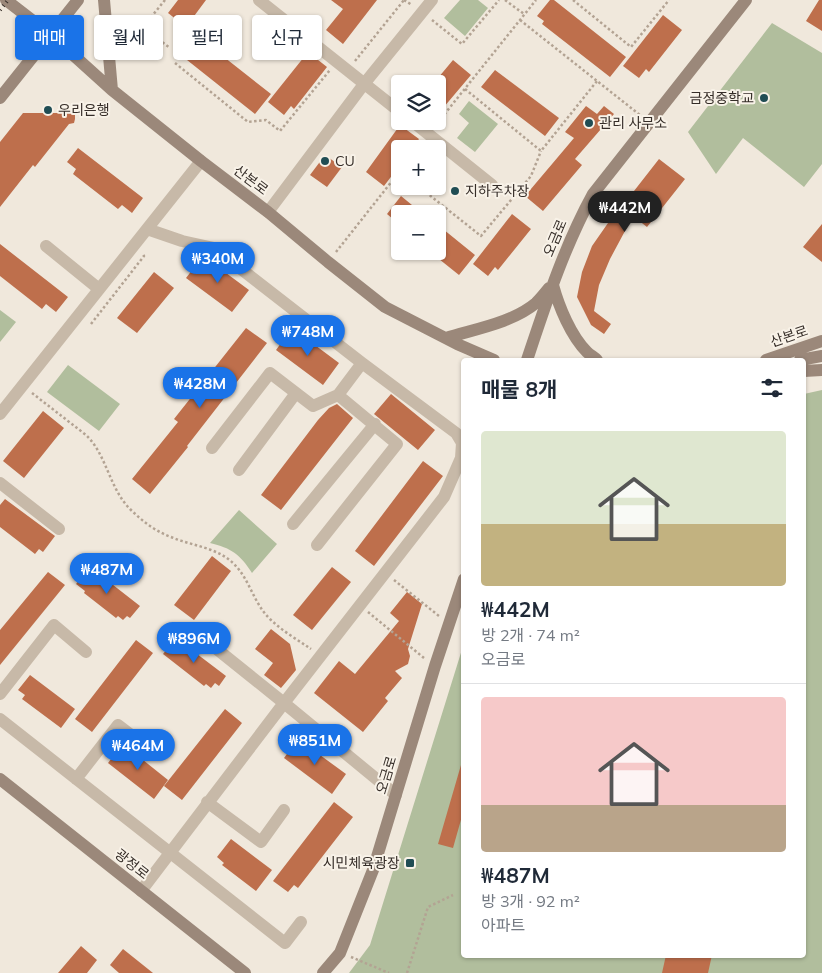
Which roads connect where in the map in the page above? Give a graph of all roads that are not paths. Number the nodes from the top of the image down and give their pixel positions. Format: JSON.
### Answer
{"nodes":[{"id":1,"x":6,"y":0,"type":"edge"},
{"id":2,"x":78,"y":0,"type":"edge"},
{"id":3,"x":104,"y":0,"type":"edge"},
{"id":4,"x":259,"y":0,"type":"edge"},
{"id":5,"x":432,"y":0,"type":"edge"},
{"id":6,"x":746,"y":0,"type":"edge"},
{"id":7,"x":25,"y":15,"type":"edge"},
{"id":8,"x":66,"y":15,"type":"edge"},
{"id":9,"x":30,"y":60,"type":"edge"},
{"id":10,"x":79,"y":60,"type":"edge"},
{"id":11,"x":364,"y":84,"type":"junction"},
{"id":12,"x":112,"y":90,"type":"junction"},
{"id":13,"x":0,"y":98,"type":"edge"},
{"id":14,"x":391,"y":105,"type":"edge"},
{"id":15,"x":422,"y":130,"type":"edge"},
{"id":16,"x":201,"y":161,"type":"junction"},
{"id":17,"x":492,"y":185,"type":"dead end"},
{"id":18,"x":268,"y":212,"type":"junction"},
{"id":19,"x":147,"y":229,"type":"junction"},
{"id":20,"x":46,"y":246,"type":"dead end"},
{"id":21,"x":553,"y":285,"type":"junction"},
{"id":22,"x":100,"y":288,"type":"junction"},
{"id":23,"x":451,"y":341,"type":"junction"},
{"id":24,"x":822,"y":341,"type":"edge"},
{"id":25,"x":822,"y":356,"type":"edge"},
{"id":26,"x":466,"y":358,"type":"edge"},
{"id":27,"x":489,"y":358,"type":"edge"},
{"id":28,"x":528,"y":358,"type":"edge"},
{"id":29,"x":594,"y":358,"type":"edge"},
{"id":30,"x":772,"y":358,"type":"edge"},
{"id":31,"x":806,"y":359,"type":"edge"},
{"id":32,"x":362,"y":363,"type":"junction"},
{"id":33,"x":822,"y":370,"type":"edge"},
{"id":34,"x":806,"y":371,"type":"edge"},
{"id":35,"x":296,"y":393,"type":"junction"},
{"id":36,"x":338,"y":395,"type":"junction"},
{"id":37,"x":0,"y":414,"type":"edge"},
{"id":38,"x":375,"y":424,"type":"junction"},
{"id":39,"x":461,"y":441,"type":"edge"},
{"id":40,"x":212,"y":448,"type":"dead end"},
{"id":41,"x":461,"y":458,"type":"edge"},
{"id":42,"x":239,"y":470,"type":"dead end"},
{"id":43,"x":0,"y":483,"type":"edge"},
{"id":44,"x":293,"y":524,"type":"dead end"},
{"id":45,"x":59,"y":529,"type":"dead end"},
{"id":46,"x":317,"y":545,"type":"dead end"},
{"id":47,"x":461,"y":589,"type":"edge"},
{"id":48,"x":213,"y":646,"type":"dead end"},
{"id":49,"x":86,"y":652,"type":"dead end"},
{"id":50,"x":0,"y":694,"type":"edge"},
{"id":51,"x":284,"y":703,"type":"junction"},
{"id":52,"x":0,"y":719,"type":"edge"},
{"id":53,"x":156,"y":754,"type":"dead end"},
{"id":54,"x":76,"y":779,"type":"junction"},
{"id":55,"x":0,"y":780,"type":"edge"},
{"id":56,"x":396,"y":795,"type":"junction"},
{"id":57,"x":207,"y":802,"type":"junction"},
{"id":58,"x":284,"y":810,"type":"dead end"},
{"id":59,"x":169,"y":852,"type":"junction"},
{"id":60,"x":141,"y":891,"type":"junction"},
{"id":61,"x":301,"y":922,"type":"dead end"},
{"id":62,"x":245,"y":973,"type":"edge"},
{"id":63,"x":323,"y":973,"type":"edge"}],
"edges":[{"from":1,"to":7,"type":"street","name":"산본로"},
{"from":2,"to":8,"type":"street"},
{"from":3,"to":12,"type":"street"},
{"from":4,"to":11,"type":"street"},
{"from":5,"to":11,"type":"street"},
{"from":6,"to":21,"type":"street","name":"오금로"},
{"from":9,"to":13,"type":"street"},
{"from":10,"to":12,"type":"street","name":"산본로"},
{"from":11,"to":14,"type":"street"},
{"from":11,"to":18,"type":"street"},
{"from":12,"to":16,"type":"street","name":"산본로"},
{"from":15,"to":17,"type":"street"},
{"from":16,"to":18,"type":"street","name":"산본로"},
{"from":16,"to":19,"type":"street"},
{"from":18,"to":23,"type":"street","name":"산본로"},
{"from":19,"to":22,"type":"street"},
{"from":19,"to":32,"type":"street"},
{"from":20,"to":22,"type":"street"},
{"from":21,"to":23,"type":"street"},
{"from":21,"to":28,"type":"street","name":"오금로"},
{"from":21,"to":29,"type":"street"},
{"from":22,"to":37,"type":"street"},
{"from":23,"to":26,"type":"street"},
{"from":23,"to":27,"type":"street","name":"산본로"},
{"from":24,"to":30,"type":"street","name":"산본로"},
{"from":25,"to":31,"type":"street","name":"산본로"},
{"from":32,"to":36,"type":"street"},
{"from":32,"to":39,"type":"street"},
{"from":33,"to":34,"type":"street"},
{"from":35,"to":36,"type":"street"},
{"from":35,"to":40,"type":"street"},
{"from":35,"to":42,"type":"street"},
{"from":36,"to":38,"type":"street"},
{"from":38,"to":44,"type":"street"},
{"from":38,"to":46,"type":"street"},
{"from":41,"to":51,"type":"street"},
{"from":43,"to":45,"type":"street"},
{"from":47,"to":56,"type":"street","name":"오금로"},
{"from":48,"to":51,"type":"street"},
{"from":49,"to":50,"type":"street"},
{"from":51,"to":56,"type":"street"},
{"from":51,"to":57,"type":"street"},
{"from":52,"to":54,"type":"street"},
{"from":53,"to":54,"type":"street"},
{"from":54,"to":59,"type":"street"},
{"from":55,"to":60,"type":"street","name":"광정로"},
{"from":56,"to":63,"type":"street","name":"오금로"},
{"from":57,"to":58,"type":"street"},
{"from":57,"to":59,"type":"street"},
{"from":59,"to":60,"type":"street"},
{"from":59,"to":61,"type":"street"},
{"from":60,"to":62,"type":"street","name":"광정로"}]}
